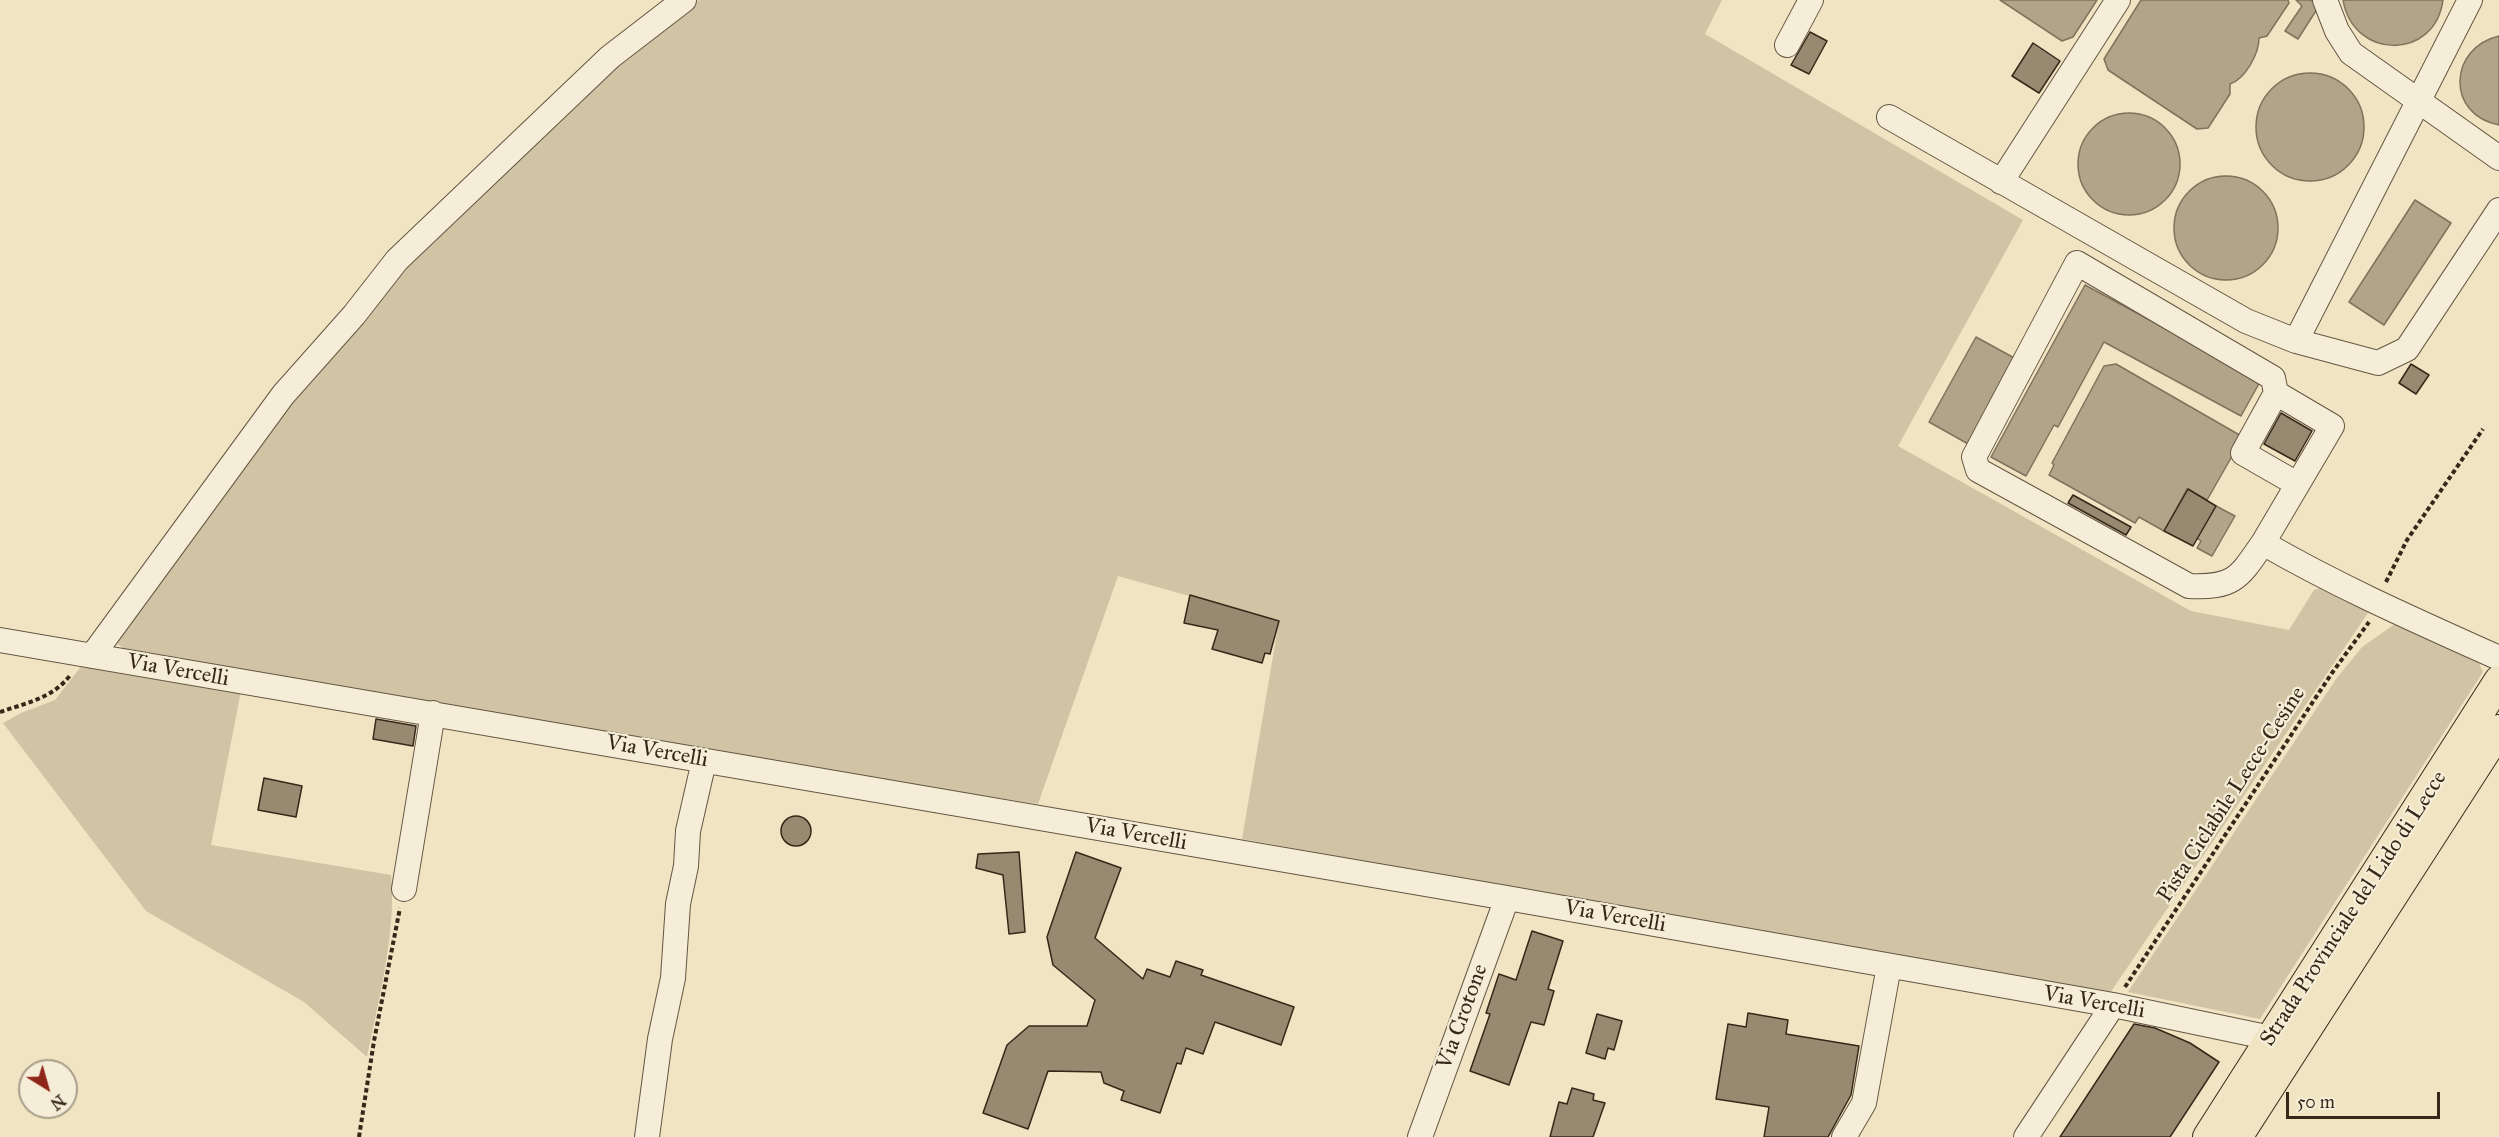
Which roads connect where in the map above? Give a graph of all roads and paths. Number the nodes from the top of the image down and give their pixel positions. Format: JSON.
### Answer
{"nodes":[{"id":1,"x":684,"y":0,"type":"edge"},
{"id":2,"x":1811,"y":0,"type":"edge"},
{"id":3,"x":2118,"y":0,"type":"edge"},
{"id":4,"x":2325,"y":0,"type":"edge"},
{"id":5,"x":2470,"y":0,"type":"edge"},
{"id":6,"x":1787,"y":45,"type":"dead end"},
{"id":7,"x":2418,"y":102,"type":"junction"},
{"id":8,"x":1889,"y":117,"type":"dead end"},
{"id":9,"x":2499,"y":158,"type":"edge"},
{"id":10,"x":2001,"y":182,"type":"junction"},
{"id":11,"x":2499,"y":210,"type":"edge"},
{"id":12,"x":2296,"y":341,"type":"junction"},
{"id":13,"x":2276,"y":393,"type":"junction"},
{"id":14,"x":2483,"y":429,"type":"dead end"},
{"id":15,"x":2297,"y":484,"type":"junction"},
{"id":16,"x":2263,"y":543,"type":"junction"},
{"id":17,"x":2379,"y":604,"type":"junction"},
{"id":18,"x":0,"y":640,"type":"edge"},
{"id":19,"x":86,"y":655,"type":"junction"},
{"id":20,"x":2499,"y":658,"type":"edge"},
{"id":21,"x":2499,"y":681,"type":"edge"},
{"id":22,"x":0,"y":712,"type":"edge"},
{"id":23,"x":433,"y":713,"type":"junction"},
{"id":24,"x":2499,"y":730,"type":"edge"},
{"id":25,"x":704,"y":761,"type":"junction"},
{"id":26,"x":404,"y":890,"type":"joint"},
{"id":27,"x":1507,"y":898,"type":"junction"},
{"id":28,"x":1889,"y":966,"type":"junction"},
{"id":29,"x":2113,"y":1005,"type":"junction"},
{"id":30,"x":2271,"y":1038,"type":"junction"},
{"id":31,"x":359,"y":1137,"type":"edge"},
{"id":32,"x":647,"y":1137,"type":"edge"},
{"id":33,"x":1420,"y":1137,"type":"edge"},
{"id":34,"x":1844,"y":1137,"type":"edge"},
{"id":35,"x":2026,"y":1137,"type":"edge"},
{"id":36,"x":2208,"y":1137,"type":"edge"},
{"id":37,"x":2237,"y":1137,"type":"edge"}],
"edges":[{"from":1,"to":19,"type":"street"},
{"from":2,"to":6,"type":"street"},
{"from":3,"to":10,"type":"street"},
{"from":4,"to":7,"type":"street"},
{"from":5,"to":7,"type":"street"},
{"from":7,"to":9,"type":"street"},
{"from":7,"to":12,"type":"street"},
{"from":8,"to":10,"type":"street"},
{"from":10,"to":12,"type":"street"},
{"from":11,"to":12,"type":"street"},
{"from":13,"to":15,"type":"street"},
{"from":13,"to":15,"type":"street"},
{"from":13,"to":16,"type":"street"},
{"from":14,"to":17,"type":"path","name":"Pista Ciclabile Lecce-Cesine"},
{"from":15,"to":16,"type":"street"},
{"from":16,"to":17,"type":"street"},
{"from":17,"to":20,"type":"street"},
{"from":17,"to":29,"type":"path","name":"Pista Ciclabile Lecce-Cesine"},
{"from":18,"to":19,"type":"street","name":"Via Vercelli"},
{"from":19,"to":22,"type":"path"},
{"from":19,"to":23,"type":"street","name":"Via Vercelli"},
{"from":21,"to":30,"type":"main road","name":"Strada Provinciale del Lido di Lecce"},
{"from":23,"to":25,"type":"street","name":"Via Vercelli"},
{"from":23,"to":26,"type":"street"},
{"from":24,"to":37,"type":"main road","name":"Strada Provinciale del Lido di Lecce"},
{"from":25,"to":27,"type":"street","name":"Via Vercelli"},
{"from":25,"to":32,"type":"street"},
{"from":26,"to":31,"type":"path"},
{"from":27,"to":28,"type":"street","name":"Via Vercelli"},
{"from":27,"to":33,"type":"street","name":"Via Crotone"},
{"from":28,"to":29,"type":"street","name":"Via Vercelli"},
{"from":28,"to":34,"type":"street"},
{"from":29,"to":30,"type":"street","name":"Via Vercelli"},
{"from":29,"to":35,"type":"street"},
{"from":30,"to":36,"type":"main road","name":"Strada Provinciale del Lido di Lecce"}]}
